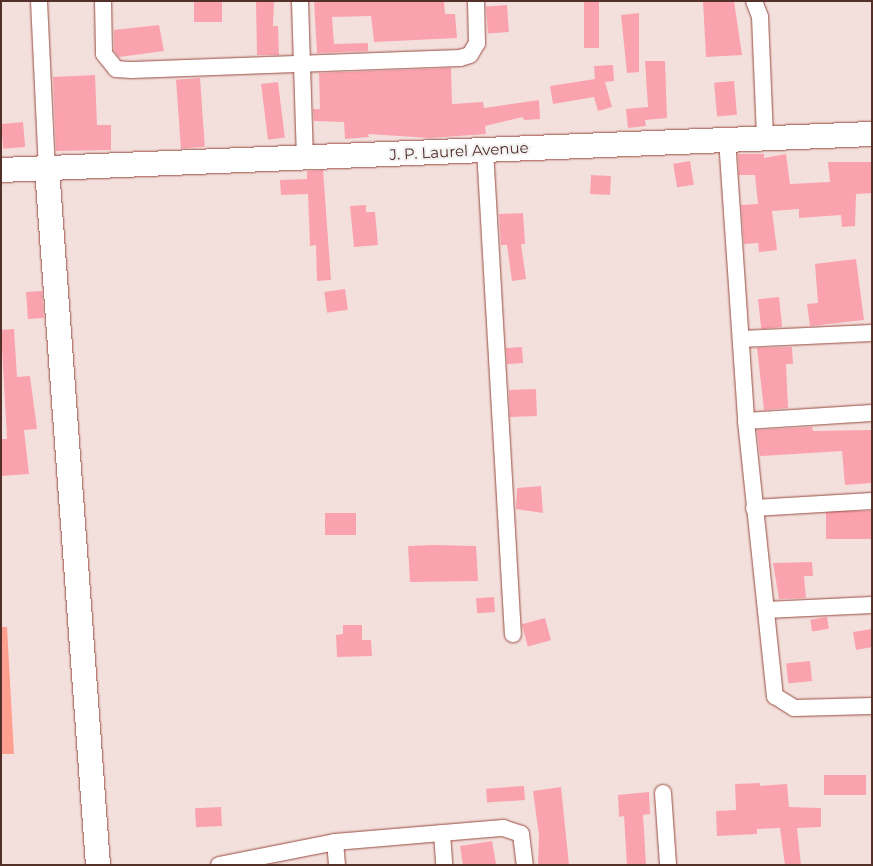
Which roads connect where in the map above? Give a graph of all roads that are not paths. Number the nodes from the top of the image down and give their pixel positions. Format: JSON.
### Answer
{"nodes":[{"id":1,"x":39,"y":1,"type":"edge"},
{"id":2,"x":103,"y":1,"type":"edge"},
{"id":3,"x":300,"y":1,"type":"edge"},
{"id":4,"x":476,"y":1,"type":"edge"},
{"id":5,"x":754,"y":1,"type":"edge"},
{"id":6,"x":301,"y":61,"type":"junction"},
{"id":7,"x":872,"y":134,"type":"edge"},
{"id":8,"x":765,"y":137,"type":"junction"},
{"id":9,"x":727,"y":139,"type":"junction"},
{"id":10,"x":485,"y":150,"type":"junction"},
{"id":11,"x":306,"y":158,"type":"junction"},
{"id":12,"x":47,"y":169,"type":"junction"},
{"id":13,"x":1,"y":170,"type":"edge"},
{"id":14,"x":872,"y":333,"type":"edge"},
{"id":15,"x":741,"y":339,"type":"junction"},
{"id":16,"x":872,"y":413,"type":"edge"},
{"id":17,"x":746,"y":421,"type":"junction"},
{"id":18,"x":872,"y":502,"type":"edge"},
{"id":19,"x":754,"y":508,"type":"junction"},
{"id":20,"x":872,"y":605,"type":"edge"},
{"id":21,"x":766,"y":610,"type":"junction"},
{"id":22,"x":513,"y":634,"type":"dead end"},
{"id":23,"x":872,"y":706,"type":"edge"},
{"id":24,"x":664,"y":793,"type":"dead end"},
{"id":25,"x":442,"y":834,"type":"junction"},
{"id":26,"x":335,"y":842,"type":"junction"},
{"id":27,"x":98,"y":865,"type":"edge"},
{"id":28,"x":220,"y":865,"type":"edge"},
{"id":29,"x":337,"y":865,"type":"edge"},
{"id":30,"x":444,"y":865,"type":"edge"},
{"id":31,"x":525,"y":865,"type":"edge"},
{"id":32,"x":668,"y":865,"type":"edge"}],
"edges":[{"from":1,"to":12,"type":"street"},
{"from":2,"to":6,"type":"street"},
{"from":3,"to":6,"type":"street"},
{"from":4,"to":6,"type":"street"},
{"from":5,"to":8,"type":"street"},
{"from":6,"to":11,"type":"street"},
{"from":7,"to":8,"type":"street","name":"J. P. Laurel Avenue"},
{"from":8,"to":9,"type":"street","name":"J. P. Laurel Avenue"},
{"from":9,"to":10,"type":"street","name":"J. P. Laurel Avenue"},
{"from":9,"to":15,"type":"street"},
{"from":10,"to":11,"type":"street","name":"J. P. Laurel Avenue"},
{"from":10,"to":22,"type":"street"},
{"from":11,"to":12,"type":"street","name":"J. P. Laurel Avenue"},
{"from":12,"to":13,"type":"street","name":"J. P. Laurel Avenue"},
{"from":12,"to":27,"type":"street"},
{"from":14,"to":15,"type":"street"},
{"from":15,"to":17,"type":"street"},
{"from":16,"to":17,"type":"street"},
{"from":17,"to":19,"type":"street"},
{"from":18,"to":19,"type":"street"},
{"from":19,"to":21,"type":"street"},
{"from":20,"to":21,"type":"street"},
{"from":21,"to":23,"type":"street"},
{"from":24,"to":32,"type":"street"},
{"from":25,"to":26,"type":"street"},
{"from":25,"to":30,"type":"street"},
{"from":25,"to":31,"type":"street"},
{"from":26,"to":28,"type":"street"},
{"from":26,"to":29,"type":"street"}]}
